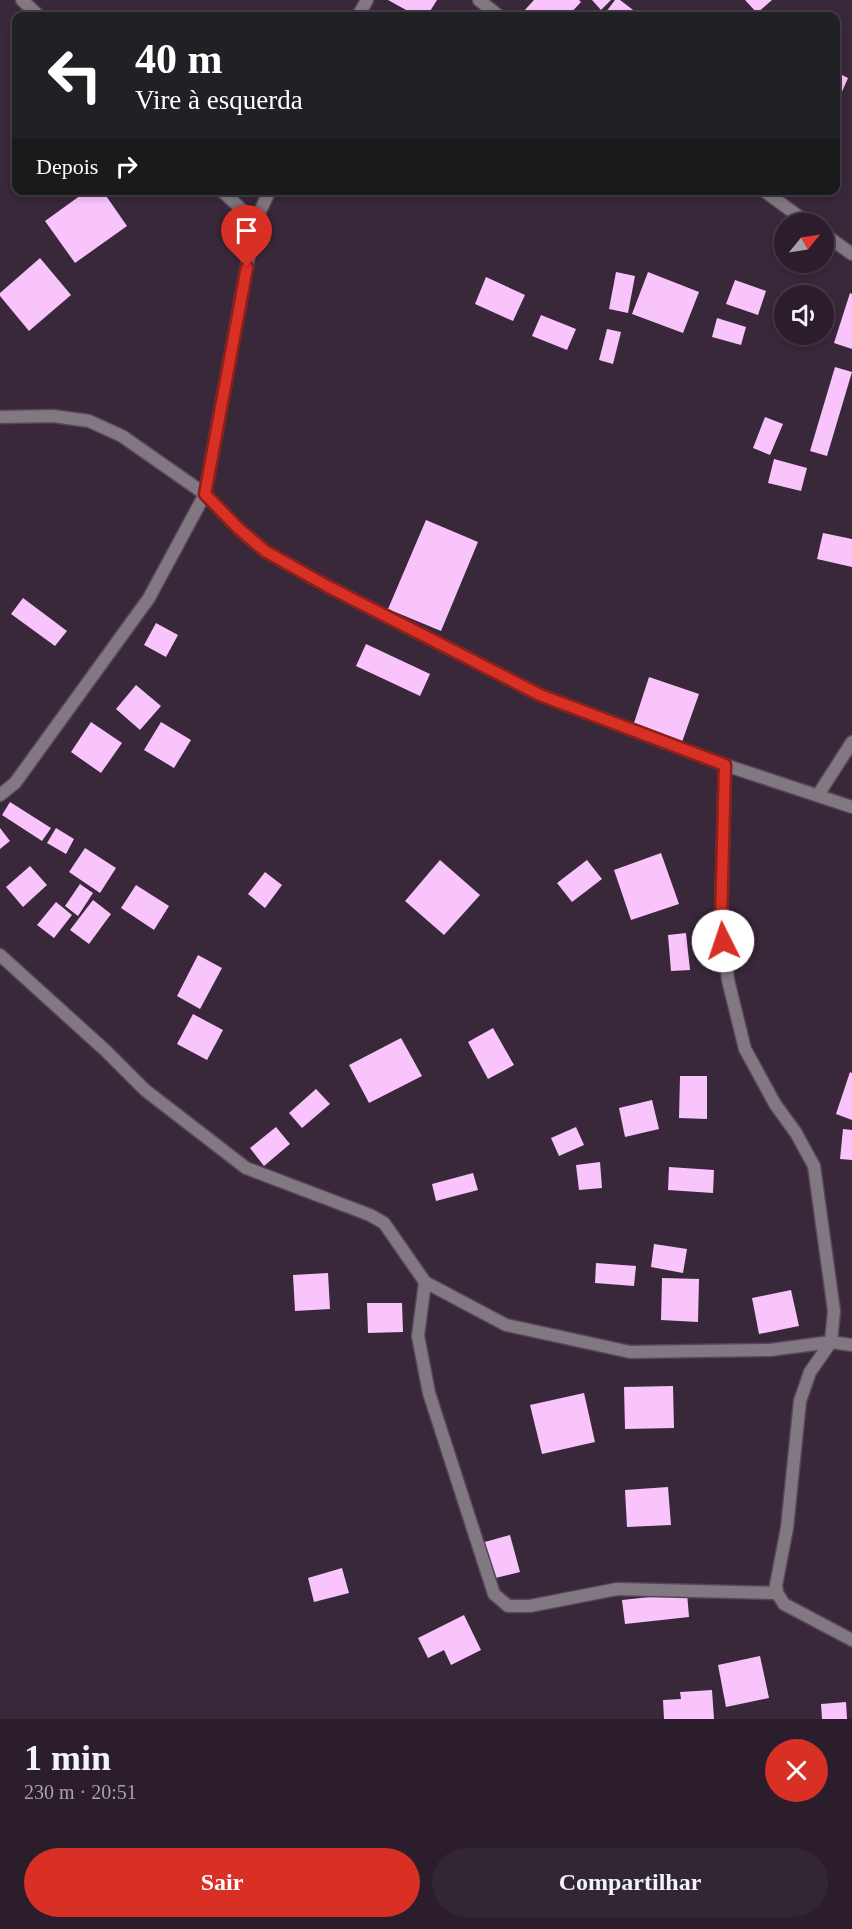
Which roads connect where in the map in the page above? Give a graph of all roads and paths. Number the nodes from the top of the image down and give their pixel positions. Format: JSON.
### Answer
{"nodes":[{"id":1,"x":22,"y":0,"type":"edge"},
{"id":2,"x":479,"y":0,"type":"edge"},
{"id":3,"x":35,"y":12,"type":"edge"},
{"id":4,"x":494,"y":12,"type":"edge"},
{"id":5,"x":226,"y":195,"type":"edge"},
{"id":6,"x":268,"y":195,"type":"edge"},
{"id":7,"x":770,"y":195,"type":"edge"},
{"id":8,"x":794,"y":213,"type":"edge"},
{"id":9,"x":255,"y":222,"type":"junction"},
{"id":10,"x":834,"y":241,"type":"edge"},
{"id":11,"x":852,"y":254,"type":"edge"},
{"id":12,"x":0,"y":417,"type":"edge"},
{"id":13,"x":205,"y":494,"type":"junction"},
{"id":14,"x":852,"y":742,"type":"edge"},
{"id":15,"x":725,"y":765,"type":"junction"},
{"id":16,"x":0,"y":795,"type":"edge"},
{"id":17,"x":818,"y":795,"type":"junction"},
{"id":18,"x":852,"y":807,"type":"edge"},
{"id":19,"x":0,"y":955,"type":"edge"},
{"id":20,"x":425,"y":1282,"type":"junction"},
{"id":21,"x":831,"y":1342,"type":"junction"},
{"id":22,"x":852,"y":1345,"type":"edge"},
{"id":23,"x":777,"y":1593,"type":"junction"},
{"id":24,"x":852,"y":1640,"type":"edge"}],
"edges":[{"from":1,"to":3,"type":"street"},
{"from":2,"to":4,"type":"street"},
{"from":5,"to":9,"type":"street"},
{"from":6,"to":9,"type":"street"},
{"from":7,"to":8,"type":"street"},
{"from":9,"to":13,"type":"street"},
{"from":10,"to":11,"type":"street"},
{"from":12,"to":13,"type":"street"},
{"from":13,"to":15,"type":"street"},
{"from":13,"to":16,"type":"street"},
{"from":14,"to":17,"type":"street"},
{"from":15,"to":17,"type":"street"},
{"from":15,"to":21,"type":"street"},
{"from":17,"to":18,"type":"street"},
{"from":19,"to":20,"type":"street"},
{"from":20,"to":21,"type":"street"},
{"from":20,"to":23,"type":"street"},
{"from":21,"to":22,"type":"street"},
{"from":21,"to":23,"type":"street"},
{"from":23,"to":24,"type":"street"}]}
